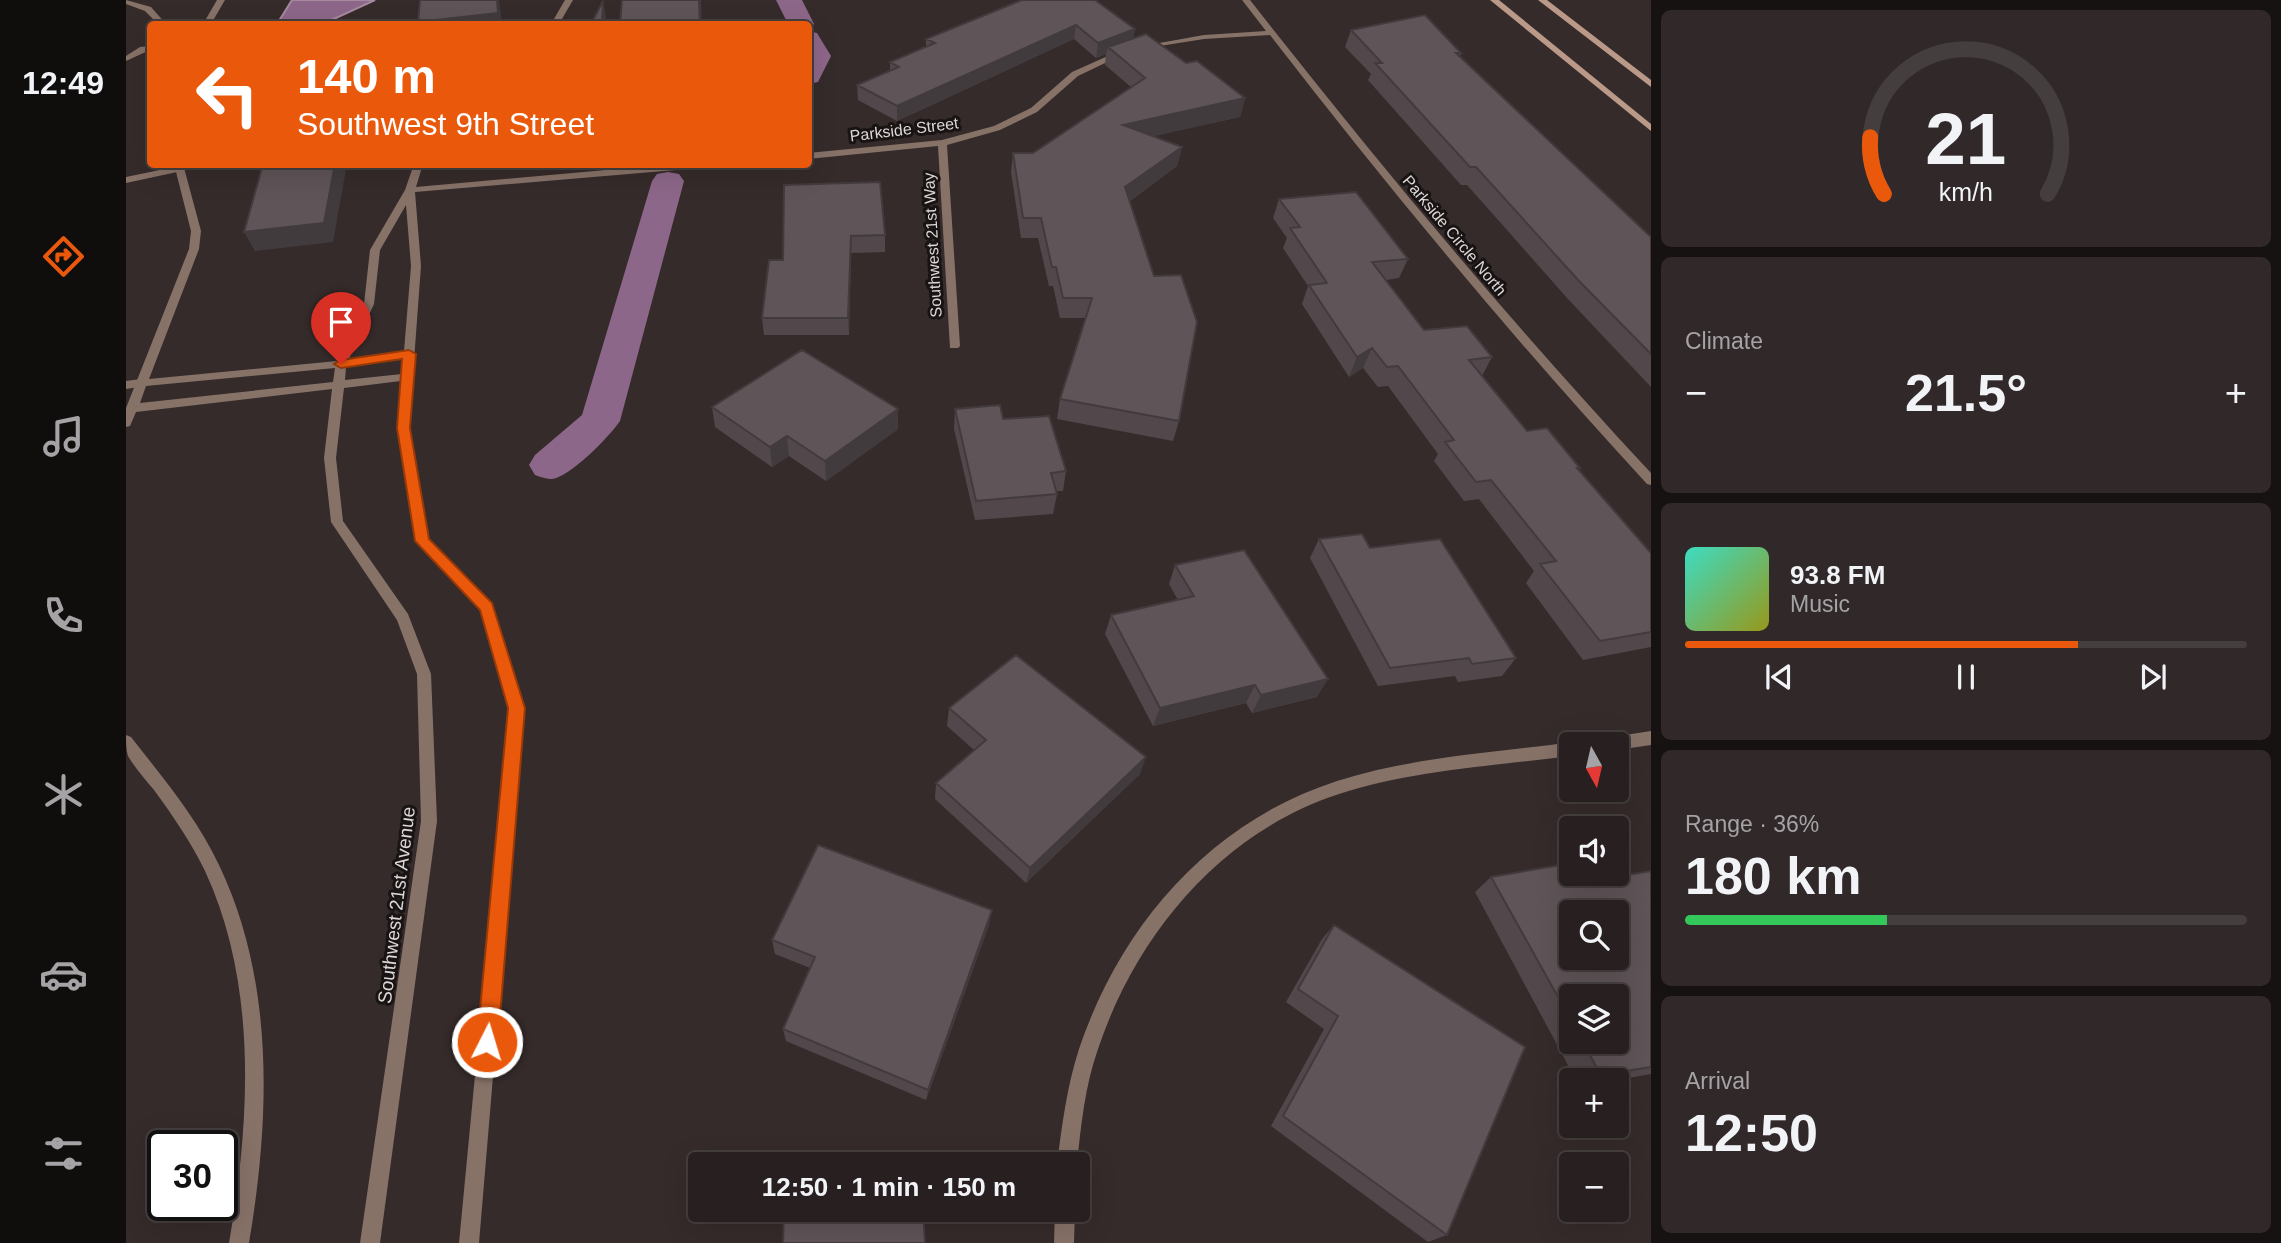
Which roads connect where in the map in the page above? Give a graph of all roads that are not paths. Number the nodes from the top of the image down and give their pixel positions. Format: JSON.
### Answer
{"nodes":[{"id":1,"x":221,"y":0,"type":"edge"},
{"id":2,"x":569,"y":0,"type":"edge"},
{"id":3,"x":1246,"y":0,"type":"edge"},
{"id":4,"x":1494,"y":0,"type":"edge"},
{"id":5,"x":1542,"y":0,"type":"edge"},
{"id":6,"x":126,"y":1,"type":"edge"},
{"id":7,"x":159,"y":21,"type":"edge"},
{"id":8,"x":209,"y":21,"type":"edge"},
{"id":9,"x":557,"y":21,"type":"edge"},
{"id":10,"x":1272,"y":33,"type":"junction"},
{"id":11,"x":147,"y":48,"type":"edge"},
{"id":12,"x":126,"y":59,"type":"edge"},
{"id":13,"x":1651,"y":85,"type":"edge"},
{"id":14,"x":1651,"y":128,"type":"edge"},
{"id":15,"x":942,"y":143,"type":"junction"},
{"id":16,"x":812,"y":156,"type":"edge"},
{"id":17,"x":174,"y":168,"type":"edge"},
{"id":18,"x":178,"y":168,"type":"edge"},
{"id":19,"x":418,"y":168,"type":"edge"},
{"id":20,"x":665,"y":168,"type":"edge"},
{"id":21,"x":126,"y":180,"type":"edge"},
{"id":22,"x":410,"y":190,"type":"junction"},
{"id":23,"x":954,"y":346,"type":"dead end"},
{"id":24,"x":409,"y":354,"type":"junction"},
{"id":25,"x":341,"y":364,"type":"junction"},
{"id":26,"x":407,"y":377,"type":"junction"},
{"id":27,"x":141,"y":383,"type":"junction"},
{"id":28,"x":126,"y":385,"type":"edge"},
{"id":29,"x":338,"y":385,"type":"junction"},
{"id":30,"x":133,"y":408,"type":"junction"},
{"id":31,"x":126,"y":424,"type":"edge"},
{"id":32,"x":1651,"y":481,"type":"edge"},
{"id":33,"x":1651,"y":738,"type":"edge"},
{"id":34,"x":1629,"y":741,"type":"edge"},
{"id":35,"x":127,"y":745,"type":"edge"},
{"id":36,"x":1559,"y":751,"type":"edge"},
{"id":37,"x":1069,"y":1152,"type":"edge"},
{"id":38,"x":1065,"y":1222,"type":"edge"},
{"id":39,"x":239,"y":1243,"type":"edge"},
{"id":40,"x":370,"y":1243,"type":"edge"},
{"id":41,"x":469,"y":1243,"type":"edge"},
{"id":42,"x":1064,"y":1243,"type":"edge"}],
"edges":[{"from":1,"to":8,"type":"street"},
{"from":2,"to":9,"type":"street"},
{"from":3,"to":10,"type":"street","name":"Parkside Circle North"},
{"from":4,"to":14,"type":"street"},
{"from":5,"to":13,"type":"street"},
{"from":6,"to":7,"type":"street"},
{"from":10,"to":15,"type":"street","name":"Parkside Street"},
{"from":10,"to":32,"type":"street","name":"Parkside Circle North"},
{"from":11,"to":12,"type":"street"},
{"from":15,"to":16,"type":"street","name":"Parkside Street"},
{"from":15,"to":23,"type":"street","name":"Southwest 21st Way"},
{"from":17,"to":21,"type":"street"},
{"from":18,"to":27,"type":"street"},
{"from":19,"to":22,"type":"street","name":"Southwest 21st Avenue"},
{"from":20,"to":22,"type":"street"},
{"from":22,"to":24,"type":"street","name":"Southwest 21st Avenue"},
{"from":22,"to":25,"type":"street","name":"Southwest 21st Avenue"},
{"from":24,"to":25,"type":"street"},
{"from":24,"to":26,"type":"street","name":"Southwest 21st Avenue"},
{"from":25,"to":27,"type":"street"},
{"from":25,"to":29,"type":"street","name":"Southwest 21st Avenue"},
{"from":26,"to":29,"type":"street"},
{"from":26,"to":41,"type":"street","name":"Southwest 21st Avenue"},
{"from":27,"to":28,"type":"street"},
{"from":27,"to":30,"type":"street"},
{"from":29,"to":30,"type":"street"},
{"from":29,"to":40,"type":"street","name":"Southwest 21st Avenue"},
{"from":30,"to":31,"type":"street"},
{"from":33,"to":34,"type":"street"},
{"from":35,"to":39,"type":"street"},
{"from":36,"to":37,"type":"street"},
{"from":38,"to":42,"type":"street"}]}
